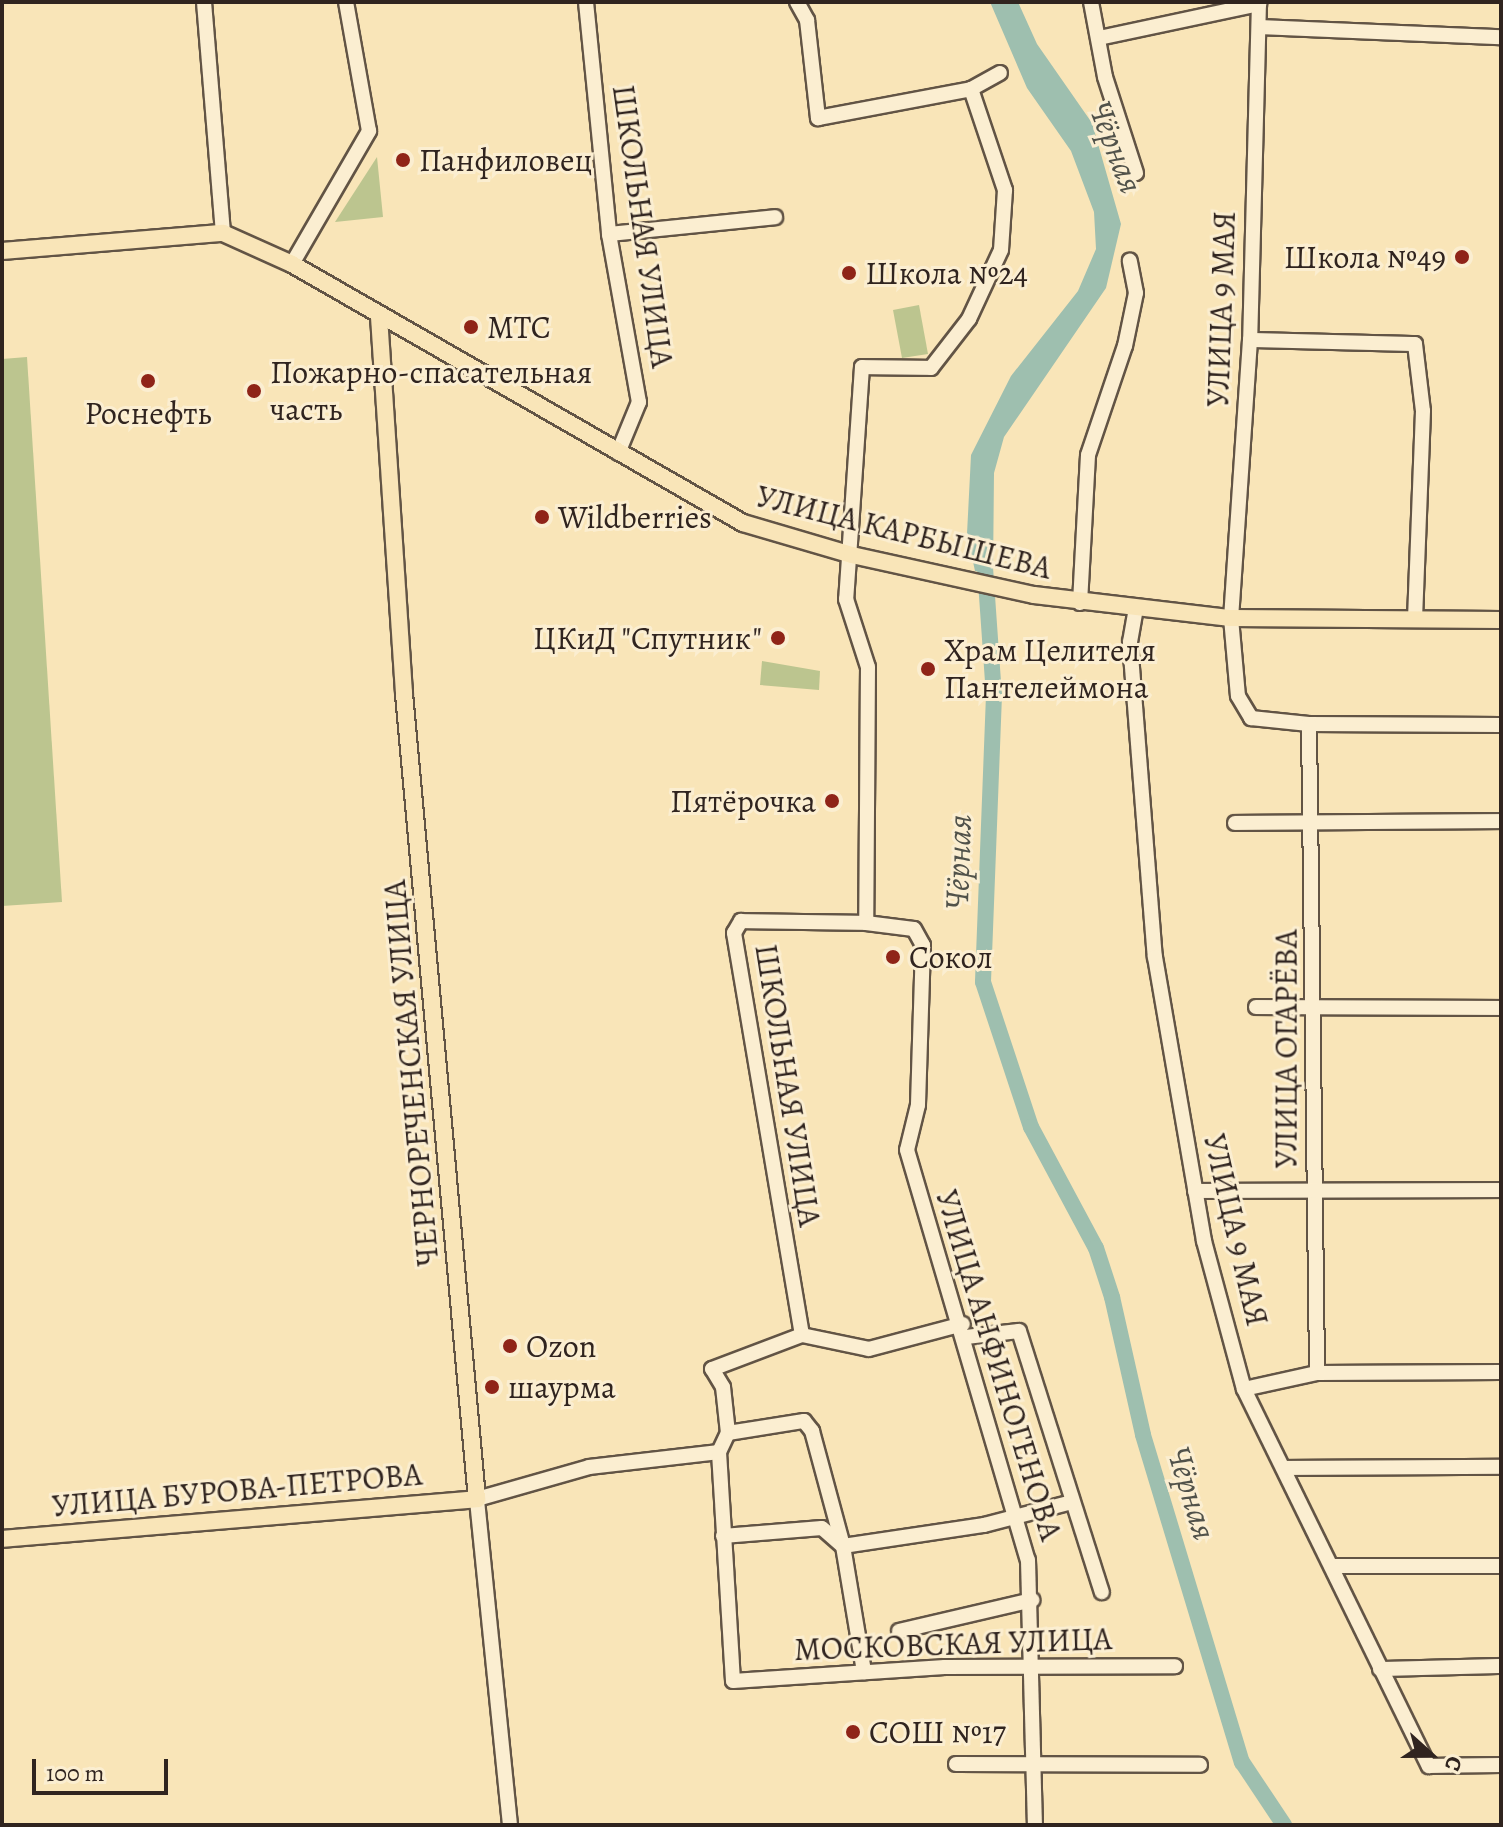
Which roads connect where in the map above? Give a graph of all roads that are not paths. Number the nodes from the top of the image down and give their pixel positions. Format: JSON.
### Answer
{"nodes":[{"id":1,"x":204,"y":2,"type":"edge"},
{"id":2,"x":346,"y":2,"type":"edge"},
{"id":3,"x":586,"y":2,"type":"edge"},
{"id":4,"x":797,"y":2,"type":"edge"},
{"id":5,"x":1091,"y":2,"type":"edge"},
{"id":6,"x":1259,"y":3,"type":"edge"},
{"id":7,"x":1259,"y":27,"type":"junction"},
{"id":8,"x":1501,"y":37,"type":"edge"},
{"id":9,"x":1099,"y":38,"type":"junction"},
{"id":10,"x":1000,"y":73,"type":"dead end"},
{"id":11,"x":971,"y":89,"type":"junction"},
{"id":12,"x":1136,"y":173,"type":"dead end"},
{"id":13,"x":775,"y":217,"type":"dead end"},
{"id":14,"x":223,"y":233,"type":"junction"},
{"id":15,"x":609,"y":234,"type":"junction"},
{"id":16,"x":2,"y":251,"type":"edge"},
{"id":17,"x":1130,"y":261,"type":"dead end"},
{"id":18,"x":292,"y":264,"type":"junction"},
{"id":19,"x":379,"y":315,"type":"junction"},
{"id":20,"x":1250,"y":340,"type":"junction"},
{"id":21,"x":618,"y":453,"type":"junction"},
{"id":22,"x":852,"y":555,"type":"junction"},
{"id":23,"x":1080,"y":603,"type":"junction"},
{"id":24,"x":1136,"y":608,"type":"junction"},
{"id":25,"x":1231,"y":618,"type":"junction"},
{"id":26,"x":1415,"y":620,"type":"junction"},
{"id":27,"x":1501,"y":620,"type":"edge"},
{"id":28,"x":1309,"y":724,"type":"junction"},
{"id":29,"x":1501,"y":725,"type":"edge"},
{"id":30,"x":1501,"y":821,"type":"edge"},
{"id":31,"x":1311,"y":822,"type":"junction"},
{"id":32,"x":1235,"y":823,"type":"dead end"},
{"id":33,"x":866,"y":923,"type":"junction"},
{"id":34,"x":1315,"y":1003,"type":"junction"},
{"id":35,"x":1256,"y":1007,"type":"dead end"},
{"id":36,"x":1501,"y":1008,"type":"edge"},
{"id":37,"x":1314,"y":1188,"type":"junction"},
{"id":38,"x":1501,"y":1190,"type":"edge"},
{"id":39,"x":1195,"y":1191,"type":"junction"},
{"id":40,"x":965,"y":1331,"type":"junction"},
{"id":41,"x":802,"y":1335,"type":"junction"},
{"id":42,"x":1501,"y":1372,"type":"edge"},
{"id":43,"x":1317,"y":1373,"type":"junction"},
{"id":44,"x":1244,"y":1389,"type":"junction"},
{"id":45,"x":728,"y":1433,"type":"junction"},
{"id":46,"x":719,"y":1452,"type":"junction"},
{"id":47,"x":1501,"y":1467,"type":"edge"},
{"id":48,"x":1286,"y":1468,"type":"junction"},
{"id":49,"x":477,"y":1499,"type":"junction"},
{"id":50,"x":1068,"y":1503,"type":"junction"},
{"id":51,"x":830,"y":1504,"type":"junction"},
{"id":52,"x":1018,"y":1516,"type":"junction"},
{"id":53,"x":822,"y":1528,"type":"junction"},
{"id":54,"x":723,"y":1536,"type":"junction"},
{"id":55,"x":2,"y":1539,"type":"edge"},
{"id":56,"x":843,"y":1546,"type":"junction"},
{"id":57,"x":1332,"y":1566,"type":"junction"},
{"id":58,"x":1501,"y":1566,"type":"edge"},
{"id":59,"x":1102,"y":1592,"type":"dead end"},
{"id":60,"x":1032,"y":1600,"type":"junction"},
{"id":61,"x":899,"y":1631,"type":"dead end"},
{"id":62,"x":1036,"y":1666,"type":"junction"},
{"id":63,"x":1175,"y":1666,"type":"dead end"},
{"id":64,"x":1501,"y":1666,"type":"edge"},
{"id":65,"x":1380,"y":1669,"type":"junction"},
{"id":66,"x":864,"y":1672,"type":"junction"},
{"id":67,"x":956,"y":1764,"type":"dead end"},
{"id":68,"x":1200,"y":1765,"type":"dead end"},
{"id":69,"x":1501,"y":1765,"type":"edge"},
{"id":70,"x":1034,"y":1767,"type":"junction"},
{"id":71,"x":510,"y":1825,"type":"edge"},
{"id":72,"x":1035,"y":1825,"type":"edge"}],
"edges":[{"from":1,"to":14,"type":"street"},
{"from":2,"to":18,"type":"street"},
{"from":3,"to":15,"type":"street","name":"ШКОЛЬНАЯ УЛИЦА"},
{"from":4,"to":11,"type":"street"},
{"from":5,"to":9,"type":"street"},
{"from":6,"to":7,"type":"street","name":"УЛИЦА 9 МАЯ"},
{"from":6,"to":9,"type":"street"},
{"from":7,"to":8,"type":"street"},
{"from":7,"to":20,"type":"street","name":"УЛИЦА 9 МАЯ"},
{"from":9,"to":12,"type":"street"},
{"from":10,"to":11,"type":"street"},
{"from":11,"to":22,"type":"street"},
{"from":13,"to":15,"type":"street"},
{"from":14,"to":16,"type":"main road"},
{"from":14,"to":18,"type":"main road","name":"УЛИЦА КАРБЫШЕВА"},
{"from":15,"to":21,"type":"street","name":"ШКОЛЬНАЯ УЛИЦА"},
{"from":17,"to":23,"type":"street"},
{"from":18,"to":19,"type":"main road","name":"УЛИЦА КАРБЫШЕВА"},
{"from":19,"to":21,"type":"main road","name":"УЛИЦА КАРБЫШЕВА"},
{"from":19,"to":49,"type":"main road","name":"ЧЕРНОРЕЧЕНСКАЯ УЛИЦА"},
{"from":20,"to":25,"type":"street","name":"УЛИЦА 9 МАЯ"},
{"from":20,"to":26,"type":"street"},
{"from":21,"to":22,"type":"main road","name":"УЛИЦА КАРБЫШЕВА"},
{"from":22,"to":23,"type":"main road","name":"УЛИЦА КАРБЫШЕВА"},
{"from":22,"to":33,"type":"street"},
{"from":23,"to":24,"type":"main road","name":"УЛИЦА КАРБЫШЕВА"},
{"from":24,"to":25,"type":"main road","name":"УЛИЦА КАРБЫШЕВА"},
{"from":24,"to":39,"type":"street","name":"УЛИЦА 9 МАЯ"},
{"from":25,"to":26,"type":"main road","name":"УЛИЦА КАРБЫШЕВА"},
{"from":25,"to":28,"type":"street","name":"УЛИЦА 9 МАЯ"},
{"from":26,"to":27,"type":"main road","name":"УЛИЦА КАРБЫШЕВА"},
{"from":28,"to":29,"type":"street"},
{"from":28,"to":31,"type":"street","name":"УЛИЦА ОГАРЁВА"},
{"from":30,"to":31,"type":"street"},
{"from":31,"to":32,"type":"street"},
{"from":31,"to":34,"type":"street","name":"УЛИЦА ОГАРЁВА"},
{"from":33,"to":40,"type":"street","name":"УЛИЦА АНФИНОГЕНОВА"},
{"from":33,"to":41,"type":"street","name":"ШКОЛЬНАЯ УЛИЦА"},
{"from":34,"to":35,"type":"street"},
{"from":34,"to":36,"type":"street"},
{"from":34,"to":37,"type":"street","name":"УЛИЦА ОГАРЁВА"},
{"from":37,"to":38,"type":"street"},
{"from":37,"to":39,"type":"street"},
{"from":37,"to":43,"type":"street","name":"УЛИЦА ОГАРЁВА"},
{"from":39,"to":44,"type":"street","name":"УЛИЦА 9 МАЯ"},
{"from":40,"to":41,"type":"street"},
{"from":40,"to":50,"type":"street"},
{"from":40,"to":52,"type":"street","name":"УЛИЦА АНФИНОГЕНОВА"},
{"from":41,"to":45,"type":"street"},
{"from":42,"to":43,"type":"street"},
{"from":43,"to":44,"type":"street"},
{"from":44,"to":48,"type":"street","name":"УЛИЦА 9 МАЯ"},
{"from":45,"to":46,"type":"street"},
{"from":45,"to":51,"type":"street"},
{"from":46,"to":49,"type":"street"},
{"from":46,"to":54,"type":"street"},
{"from":47,"to":48,"type":"street"},
{"from":48,"to":57,"type":"street","name":"УЛИЦА 9 МАЯ"},
{"from":49,"to":55,"type":"main road","name":"УЛИЦА БУРОВА-ПЕТРОВА"},
{"from":49,"to":71,"type":"street","name":"ЧЕРНОРЕЧЕНСКАЯ УЛИЦА"},
{"from":50,"to":52,"type":"street"},
{"from":50,"to":59,"type":"street"},
{"from":51,"to":53,"type":"street"},
{"from":51,"to":56,"type":"street"},
{"from":52,"to":56,"type":"street"},
{"from":52,"to":60,"type":"street","name":"УЛИЦА АНФИНОГЕНОВА"},
{"from":53,"to":54,"type":"street"},
{"from":53,"to":56,"type":"street"},
{"from":54,"to":66,"type":"street","name":"МОСКОВСКАЯ УЛИЦА"},
{"from":56,"to":66,"type":"street"},
{"from":57,"to":58,"type":"street"},
{"from":57,"to":65,"type":"street","name":"УЛИЦА 9 МАЯ"},
{"from":60,"to":61,"type":"street"},
{"from":60,"to":62,"type":"street","name":"УЛИЦА АНФИНОГЕНОВА"},
{"from":62,"to":63,"type":"street","name":"МОСКОВСКАЯ УЛИЦА"},
{"from":62,"to":66,"type":"street","name":"МОСКОВСКАЯ УЛИЦА"},
{"from":62,"to":70,"type":"street","name":"УЛИЦА АНФИНОГЕНОВА"},
{"from":64,"to":65,"type":"street"},
{"from":65,"to":69,"type":"street","name":"УЛИЦА 9 МАЯ"},
{"from":67,"to":70,"type":"street"},
{"from":68,"to":70,"type":"street"},
{"from":70,"to":72,"type":"street","name":"УЛИЦА АНФИНОГЕНОВА"}]}
